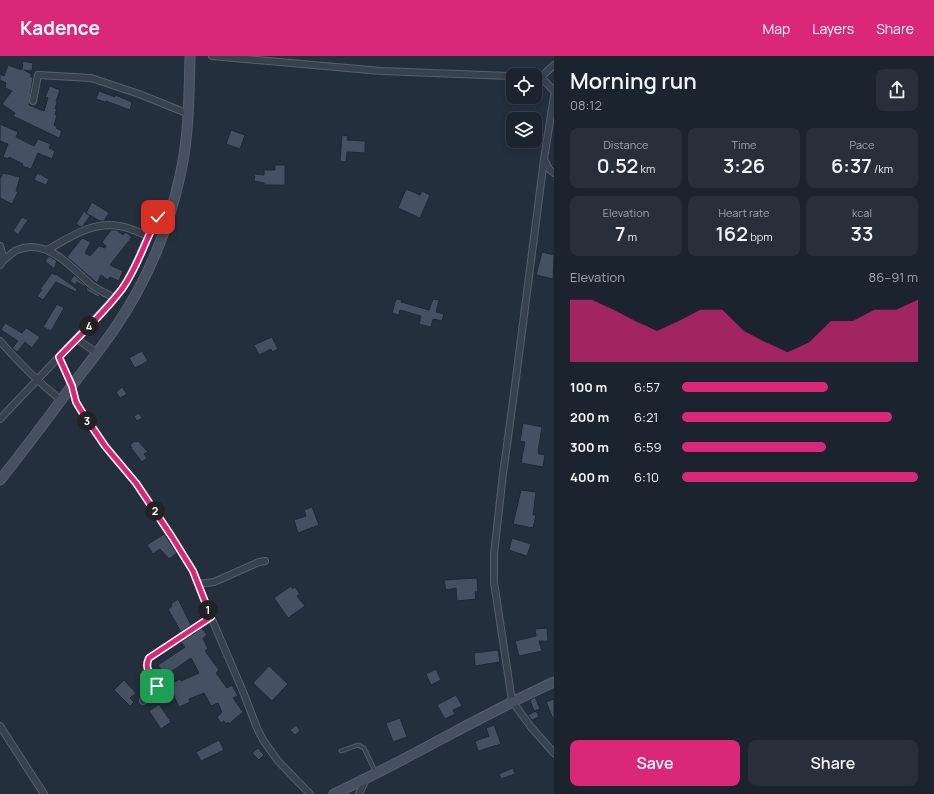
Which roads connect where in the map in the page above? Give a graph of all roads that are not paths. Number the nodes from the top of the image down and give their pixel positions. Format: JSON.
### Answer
{"nodes":[{"id":1,"x":190,"y":56,"type":"edge"},
{"id":2,"x":212,"y":56,"type":"edge"},
{"id":3,"x":554,"y":65,"type":"edge"},
{"id":4,"x":542,"y":74,"type":"edge"},
{"id":5,"x":506,"y":76,"type":"edge"},
{"id":6,"x":542,"y":80,"type":"edge"},
{"id":7,"x":554,"y":91,"type":"edge"},
{"id":8,"x":554,"y":96,"type":"edge"},
{"id":9,"x":33,"y":101,"type":"dead end"},
{"id":10,"x":189,"y":114,"type":"junction"},
{"id":11,"x":544,"y":159,"type":"junction"},
{"id":12,"x":554,"y":173,"type":"edge"},
{"id":13,"x":174,"y":199,"type":"junction"},
{"id":14,"x":148,"y":236,"type":"junction"},
{"id":15,"x":0,"y":246,"type":"edge"},
{"id":16,"x":47,"y":250,"type":"junction"},
{"id":17,"x":2,"y":259,"type":"edge"},
{"id":18,"x":114,"y":298,"type":"junction"},
{"id":19,"x":77,"y":339,"type":"junction"},
{"id":20,"x":0,"y":341,"type":"edge"},
{"id":21,"x":97,"y":353,"type":"junction"},
{"id":22,"x":59,"y":357,"type":"junction"},
{"id":23,"x":36,"y":380,"type":"junction"},
{"id":24,"x":72,"y":386,"type":"junction"},
{"id":25,"x":61,"y":400,"type":"junction"},
{"id":26,"x":0,"y":419,"type":"edge"},
{"id":27,"x":0,"y":480,"type":"edge"},
{"id":28,"x":265,"y":561,"type":"dead end"},
{"id":29,"x":198,"y":584,"type":"junction"},
{"id":30,"x":211,"y":617,"type":"junction"},
{"id":31,"x":554,"y":682,"type":"edge"},
{"id":32,"x":143,"y":701,"type":"dead end"},
{"id":33,"x":512,"y":701,"type":"junction"},
{"id":34,"x":0,"y":726,"type":"edge"},
{"id":35,"x":342,"y":751,"type":"dead end"},
{"id":36,"x":554,"y":753,"type":"edge"},
{"id":37,"x":377,"y":774,"type":"junction"},
{"id":38,"x":366,"y":779,"type":"junction"},
{"id":39,"x":44,"y":794,"type":"edge"},
{"id":40,"x":310,"y":794,"type":"edge"},
{"id":41,"x":334,"y":794,"type":"edge"},
{"id":42,"x":359,"y":794,"type":"edge"}],
"edges":[{"from":1,"to":10,"type":"main road"},
{"from":2,"to":5,"type":"street"},
{"from":3,"to":4,"type":"street"},
{"from":6,"to":7,"type":"street"},
{"from":8,"to":11,"type":"street"},
{"from":9,"to":10,"type":"street"},
{"from":10,"to":13,"type":"main road"},
{"from":11,"to":12,"type":"street"},
{"from":11,"to":33,"type":"street"},
{"from":13,"to":14,"type":"street"},
{"from":13,"to":21,"type":"main road"},
{"from":14,"to":16,"type":"street"},
{"from":14,"to":18,"type":"street"},
{"from":15,"to":17,"type":"street"},
{"from":16,"to":17,"type":"street"},
{"from":16,"to":18,"type":"street"},
{"from":18,"to":19,"type":"street"},
{"from":19,"to":21,"type":"street"},
{"from":19,"to":22,"type":"street"},
{"from":20,"to":23,"type":"street"},
{"from":21,"to":24,"type":"main road"},
{"from":22,"to":23,"type":"street"},
{"from":22,"to":24,"type":"street"},
{"from":23,"to":25,"type":"street"},
{"from":23,"to":26,"type":"street"},
{"from":24,"to":25,"type":"main road"},
{"from":24,"to":29,"type":"street"},
{"from":25,"to":27,"type":"main road"},
{"from":28,"to":29,"type":"street"},
{"from":29,"to":30,"type":"street"},
{"from":30,"to":32,"type":"street"},
{"from":30,"to":40,"type":"street"},
{"from":31,"to":33,"type":"main road"},
{"from":33,"to":36,"type":"street"},
{"from":33,"to":37,"type":"main road"},
{"from":34,"to":39,"type":"street"},
{"from":35,"to":37,"type":"lane"},
{"from":37,"to":38,"type":"main road"},
{"from":38,"to":41,"type":"main road"},
{"from":38,"to":42,"type":"street"}]}
